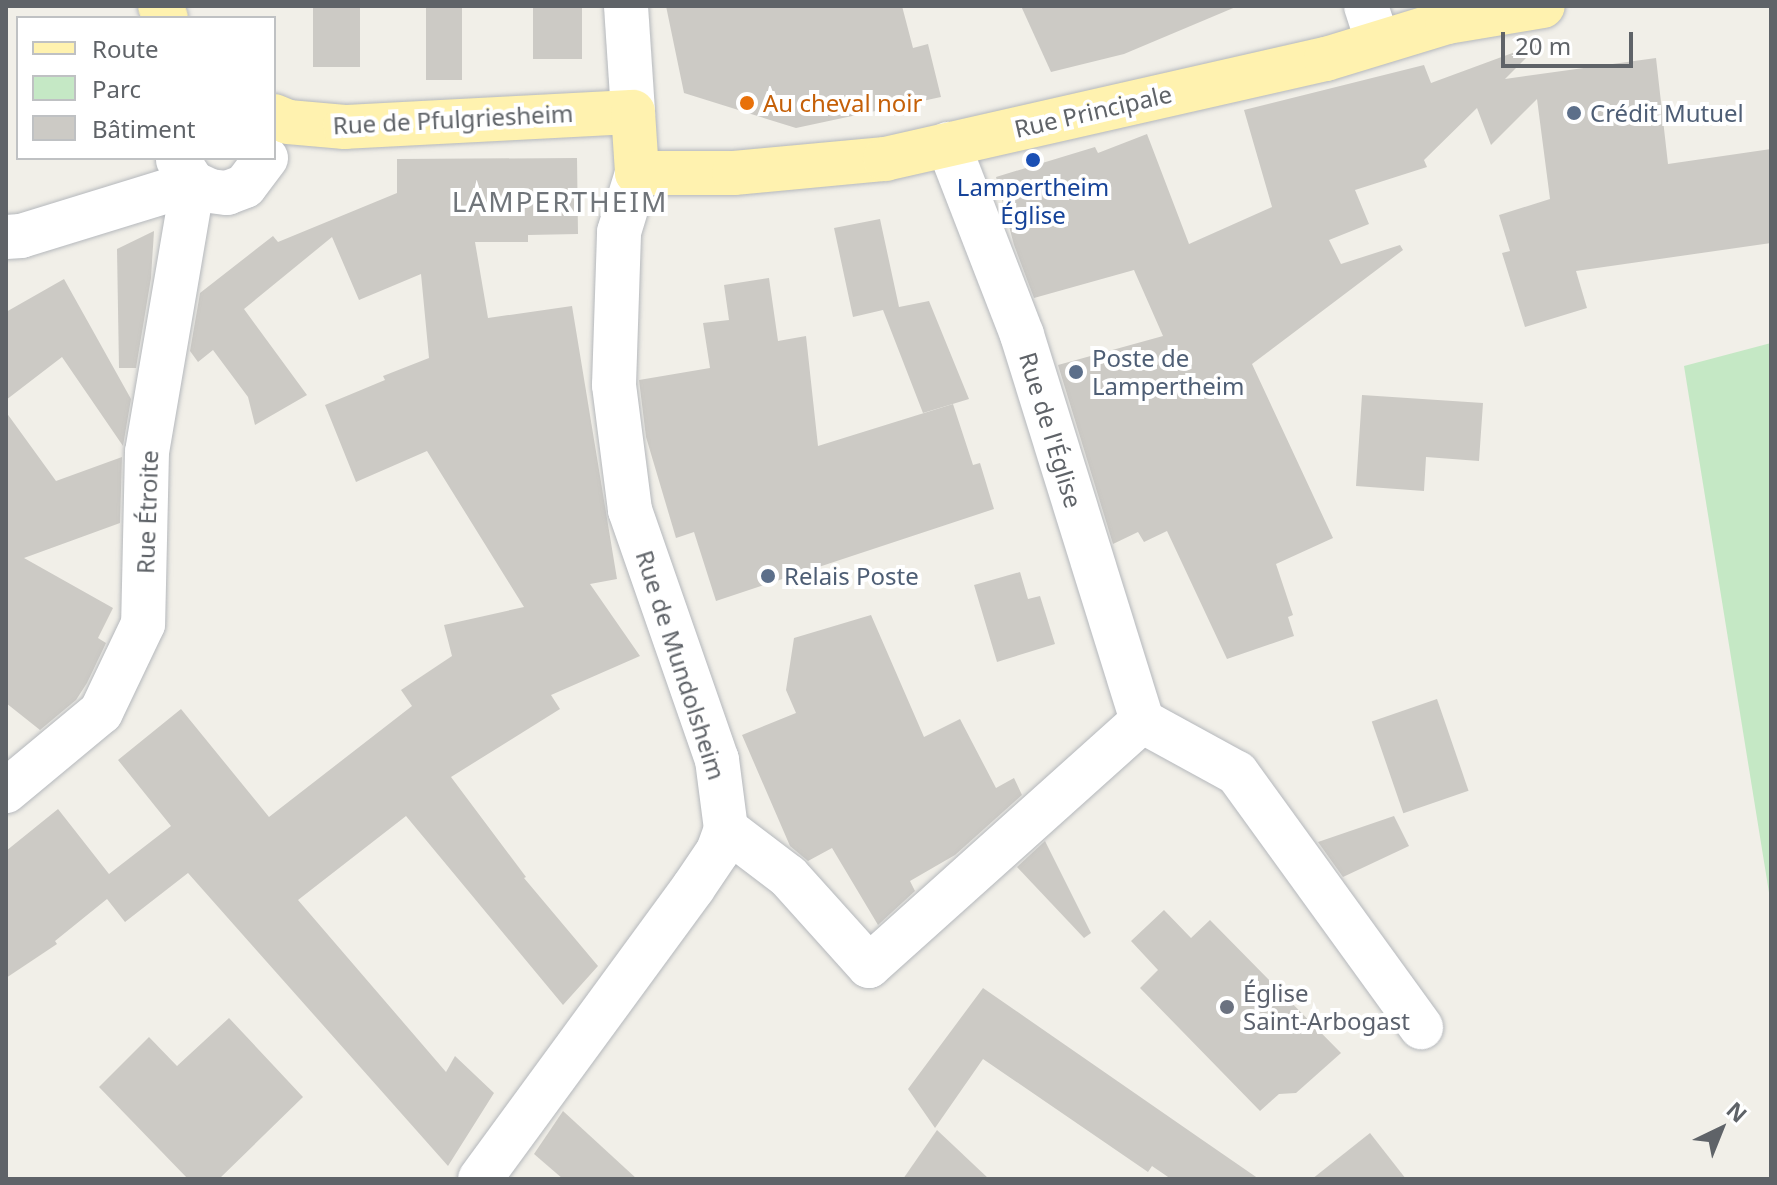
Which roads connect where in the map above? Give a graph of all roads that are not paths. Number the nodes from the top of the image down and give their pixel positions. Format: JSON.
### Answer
{"nodes":[{"id":1,"x":626,"y":6,"type":"edge"},
{"id":2,"x":1543,"y":6,"type":"edge"},
{"id":3,"x":1372,"y":24,"type":"edge"},
{"id":4,"x":633,"y":112,"type":"junction"},
{"id":5,"x":276,"y":135,"type":"edge"},
{"id":6,"x":948,"y":144,"type":"junction"},
{"id":7,"x":261,"y":160,"type":"edge"},
{"id":8,"x":186,"y":171,"type":"edge"},
{"id":9,"x":637,"y":173,"type":"junction"},
{"id":10,"x":11,"y":244,"type":"edge"},
{"id":11,"x":1142,"y":721,"type":"junction"},
{"id":12,"x":6,"y":791,"type":"edge"},
{"id":13,"x":726,"y":829,"type":"junction"},
{"id":14,"x":1421,"y":1027,"type":"dead end"},
{"id":15,"x":480,"y":1179,"type":"edge"}],
"edges":[{"from":1,"to":4,"type":"street"},
{"from":2,"to":3,"type":"main road","name":"Rue Principale"},
{"from":3,"to":6,"type":"main road","name":"Rue Principale"},
{"from":4,"to":5,"type":"main road","name":"Rue de Pfulgriesheim"},
{"from":4,"to":9,"type":"main road"},
{"from":6,"to":9,"type":"main road","name":"Rue Principale"},
{"from":6,"to":11,"type":"street","name":"Rue de l'Église"},
{"from":7,"to":8,"type":"street"},
{"from":8,"to":10,"type":"street"},
{"from":8,"to":12,"type":"street","name":"Rue Étroite"},
{"from":9,"to":13,"type":"street","name":"Rue de Mundolsheim"},
{"from":11,"to":13,"type":"street"},
{"from":11,"to":14,"type":"street"},
{"from":13,"to":15,"type":"street"}]}
